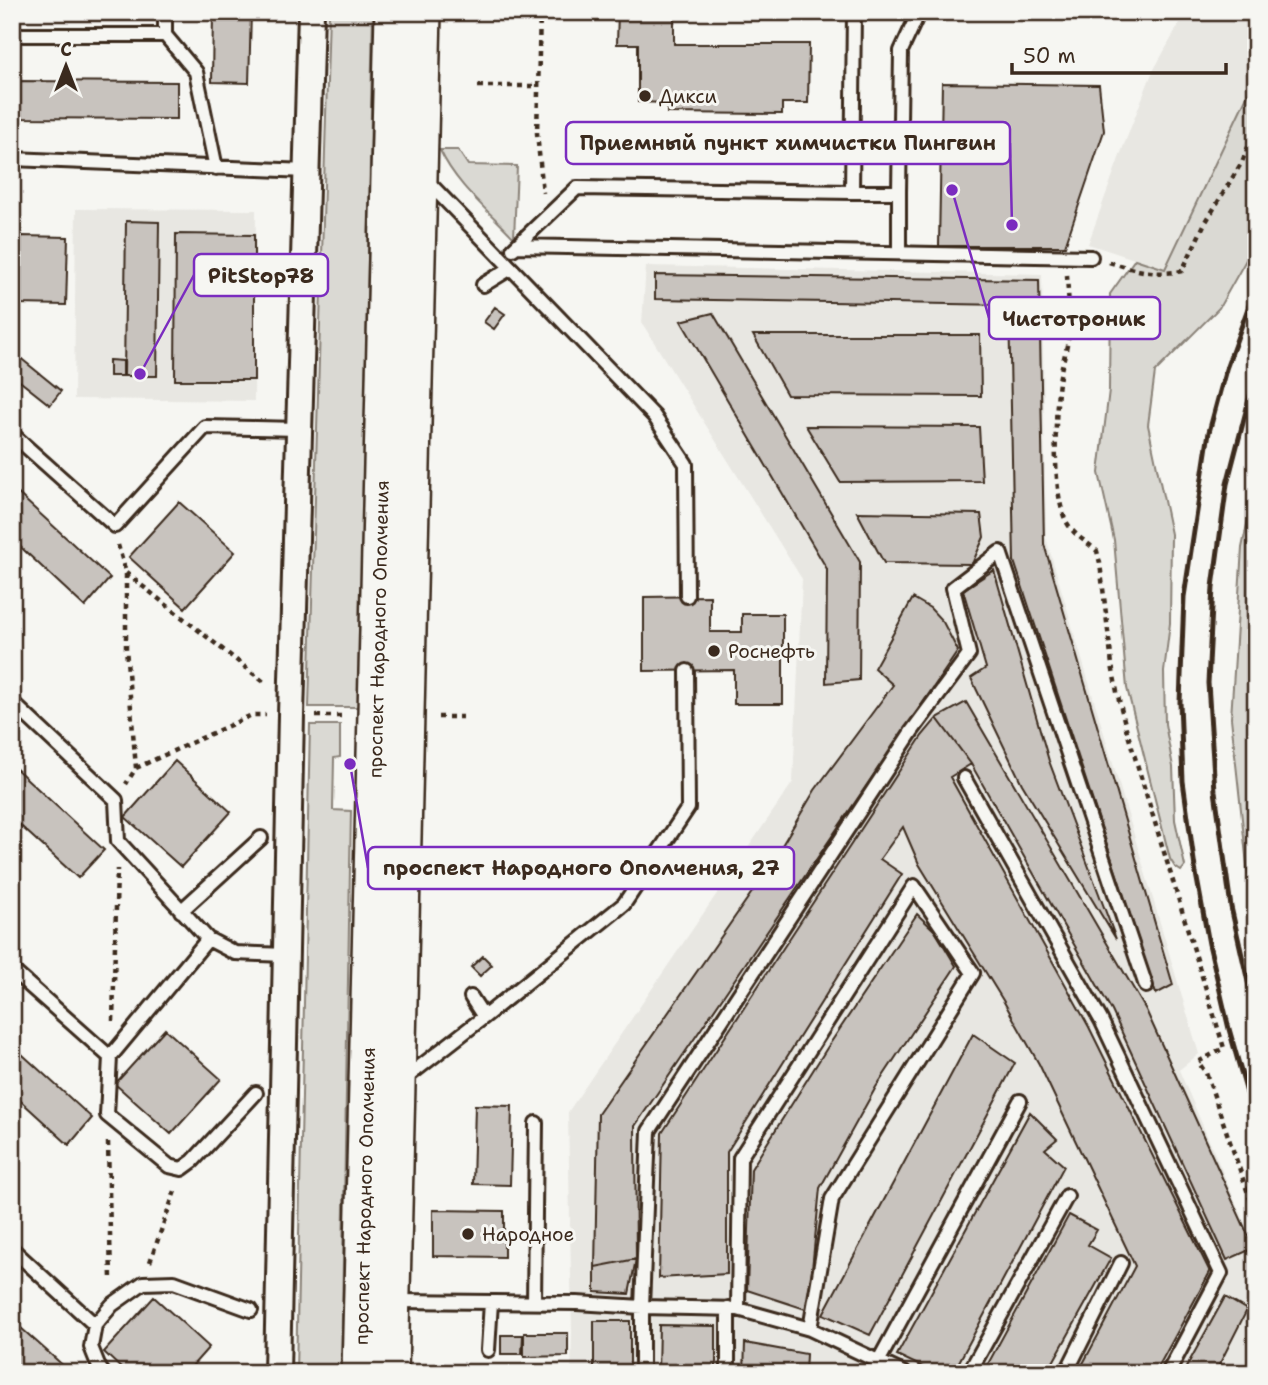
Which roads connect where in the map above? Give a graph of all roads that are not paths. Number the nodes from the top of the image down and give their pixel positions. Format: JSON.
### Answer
{"nodes":[{"id":1,"x":165,"y":12,"type":"edge"},
{"id":2,"x":311,"y":12,"type":"edge"},
{"id":3,"x":393,"y":12,"type":"edge"},
{"id":4,"x":423,"y":12,"type":"edge"},
{"id":5,"x":854,"y":12,"type":"edge"},
{"id":6,"x":919,"y":12,"type":"edge"},
{"id":7,"x":12,"y":35,"type":"edge"},
{"id":8,"x":165,"y":35,"type":"junction"},
{"id":9,"x":12,"y":159,"type":"edge"},
{"id":10,"x":216,"y":168,"type":"junction"},
{"id":11,"x":307,"y":171,"type":"junction"},
{"id":12,"x":403,"y":172,"type":"junction"},
{"id":13,"x":852,"y":192,"type":"junction"},
{"id":14,"x":899,"y":192,"type":"junction"},
{"id":15,"x":516,"y":246,"type":"junction"},
{"id":16,"x":899,"y":253,"type":"junction"},
{"id":17,"x":1091,"y":257,"type":"road end"},
{"id":18,"x":502,"y":258,"type":"junction"},
{"id":19,"x":511,"y":268,"type":"junction"},
{"id":20,"x":483,"y":285,"type":"dead end"},
{"id":21,"x":299,"y":429,"type":"junction"},
{"id":22,"x":12,"y":434,"type":"edge"},
{"id":23,"x":687,"y":596,"type":"dead end"},
{"id":24,"x":687,"y":671,"type":"dead end"},
{"id":25,"x":12,"y":702,"type":"edge"},
{"id":26,"x":964,"y":778,"type":"dead end"},
{"id":27,"x":261,"y":838,"type":"dead end"},
{"id":28,"x":181,"y":911,"type":"junction"},
{"id":29,"x":208,"y":939,"type":"junction"},
{"id":30,"x":286,"y":955,"type":"junction"},
{"id":31,"x":12,"y":970,"type":"edge"},
{"id":32,"x":1146,"y":986,"type":"dead end"},
{"id":33,"x":471,"y":997,"type":"dead end"},
{"id":34,"x":484,"y":1017,"type":"junction"},
{"id":35,"x":110,"y":1057,"type":"junction"},
{"id":36,"x":381,"y":1085,"type":"junction"},
{"id":37,"x":256,"y":1093,"type":"dead end"},
{"id":38,"x":1020,"y":1101,"type":"dead end"},
{"id":39,"x":536,"y":1123,"type":"dead end"},
{"id":40,"x":1067,"y":1196,"type":"dead end"},
{"id":41,"x":12,"y":1249,"type":"edge"},
{"id":42,"x":1121,"y":1263,"type":"dead end"},
{"id":43,"x":391,"y":1301,"type":"junction"},
{"id":44,"x":491,"y":1303,"type":"junction"},
{"id":45,"x":534,"y":1303,"type":"junction"},
{"id":46,"x":642,"y":1307,"type":"junction"},
{"id":47,"x":733,"y":1308,"type":"junction"},
{"id":48,"x":251,"y":1310,"type":"dead end"},
{"id":49,"x":95,"y":1325,"type":"junction"},
{"id":50,"x":810,"y":1329,"type":"junction"},
{"id":51,"x":488,"y":1350,"type":"dead end"},
{"id":52,"x":878,"y":1360,"type":"junction"},
{"id":53,"x":103,"y":1373,"type":"edge"},
{"id":54,"x":277,"y":1373,"type":"edge"},
{"id":55,"x":360,"y":1373,"type":"edge"},
{"id":56,"x":390,"y":1373,"type":"edge"},
{"id":57,"x":642,"y":1373,"type":"edge"},
{"id":58,"x":729,"y":1373,"type":"edge"},
{"id":59,"x":872,"y":1373,"type":"edge"},
{"id":60,"x":903,"y":1373,"type":"edge"},
{"id":61,"x":969,"y":1373,"type":"edge"},
{"id":62,"x":1066,"y":1373,"type":"edge"},
{"id":63,"x":1168,"y":1373,"type":"edge"}],
"edges":[{"from":1,"to":8,"type":"lane"},
{"from":2,"to":11,"type":"street"},
{"from":3,"to":12,"type":"main road","name":"проспект Народного Ополчения"},
{"from":4,"to":12,"type":"main road","name":"проспект Народного Ополчения"},
{"from":5,"to":13,"type":"lane"},
{"from":6,"to":14,"type":"lane"},
{"from":7,"to":8,"type":"lane"},
{"from":8,"to":10,"type":"lane"},
{"from":9,"to":10,"type":"lane"},
{"from":10,"to":11,"type":"lane"},
{"from":11,"to":21,"type":"street"},
{"from":12,"to":18,"type":"lane"},
{"from":12,"to":36,"type":"main road","name":"проспект Народного Ополчения"},
{"from":13,"to":14,"type":"lane"},
{"from":13,"to":15,"type":"lane"},
{"from":14,"to":16,"type":"lane"},
{"from":15,"to":16,"type":"lane"},
{"from":15,"to":18,"type":"lane"},
{"from":16,"to":17,"type":"lane"},
{"from":18,"to":19,"type":"lane"},
{"from":19,"to":20,"type":"lane"},
{"from":19,"to":23,"type":"lane"},
{"from":21,"to":22,"type":"lane"},
{"from":21,"to":30,"type":"street"},
{"from":24,"to":34,"type":"lane"},
{"from":25,"to":28,"type":"lane"},
{"from":26,"to":63,"type":"lane"},
{"from":27,"to":28,"type":"lane"},
{"from":28,"to":29,"type":"lane"},
{"from":29,"to":30,"type":"lane"},
{"from":29,"to":35,"type":"lane"},
{"from":30,"to":54,"type":"street"},
{"from":31,"to":35,"type":"lane"},
{"from":32,"to":46,"type":"lane"},
{"from":33,"to":34,"type":"lane"},
{"from":34,"to":36,"type":"lane"},
{"from":35,"to":37,"type":"lane"},
{"from":36,"to":43,"type":"main road","name":"проспект Народного Ополчения"},
{"from":36,"to":55,"type":"main road","name":"проспект Народного Ополчения"},
{"from":38,"to":52,"type":"lane"},
{"from":39,"to":45,"type":"lane"},
{"from":40,"to":61,"type":"lane"},
{"from":41,"to":49,"type":"lane"},
{"from":42,"to":62,"type":"lane"},
{"from":43,"to":44,"type":"lane"},
{"from":43,"to":56,"type":"main road","name":"проспект Народного Ополчения"},
{"from":44,"to":45,"type":"lane"},
{"from":44,"to":51,"type":"lane"},
{"from":45,"to":46,"type":"lane"},
{"from":46,"to":47,"type":"lane"},
{"from":46,"to":57,"type":"lane"},
{"from":47,"to":50,"type":"lane"},
{"from":47,"to":50,"type":"lane"},
{"from":47,"to":58,"type":"lane"},
{"from":48,"to":49,"type":"lane"},
{"from":49,"to":53,"type":"lane"},
{"from":50,"to":52,"type":"lane"},
{"from":52,"to":59,"type":"lane"},
{"from":52,"to":60,"type":"lane"}]}
